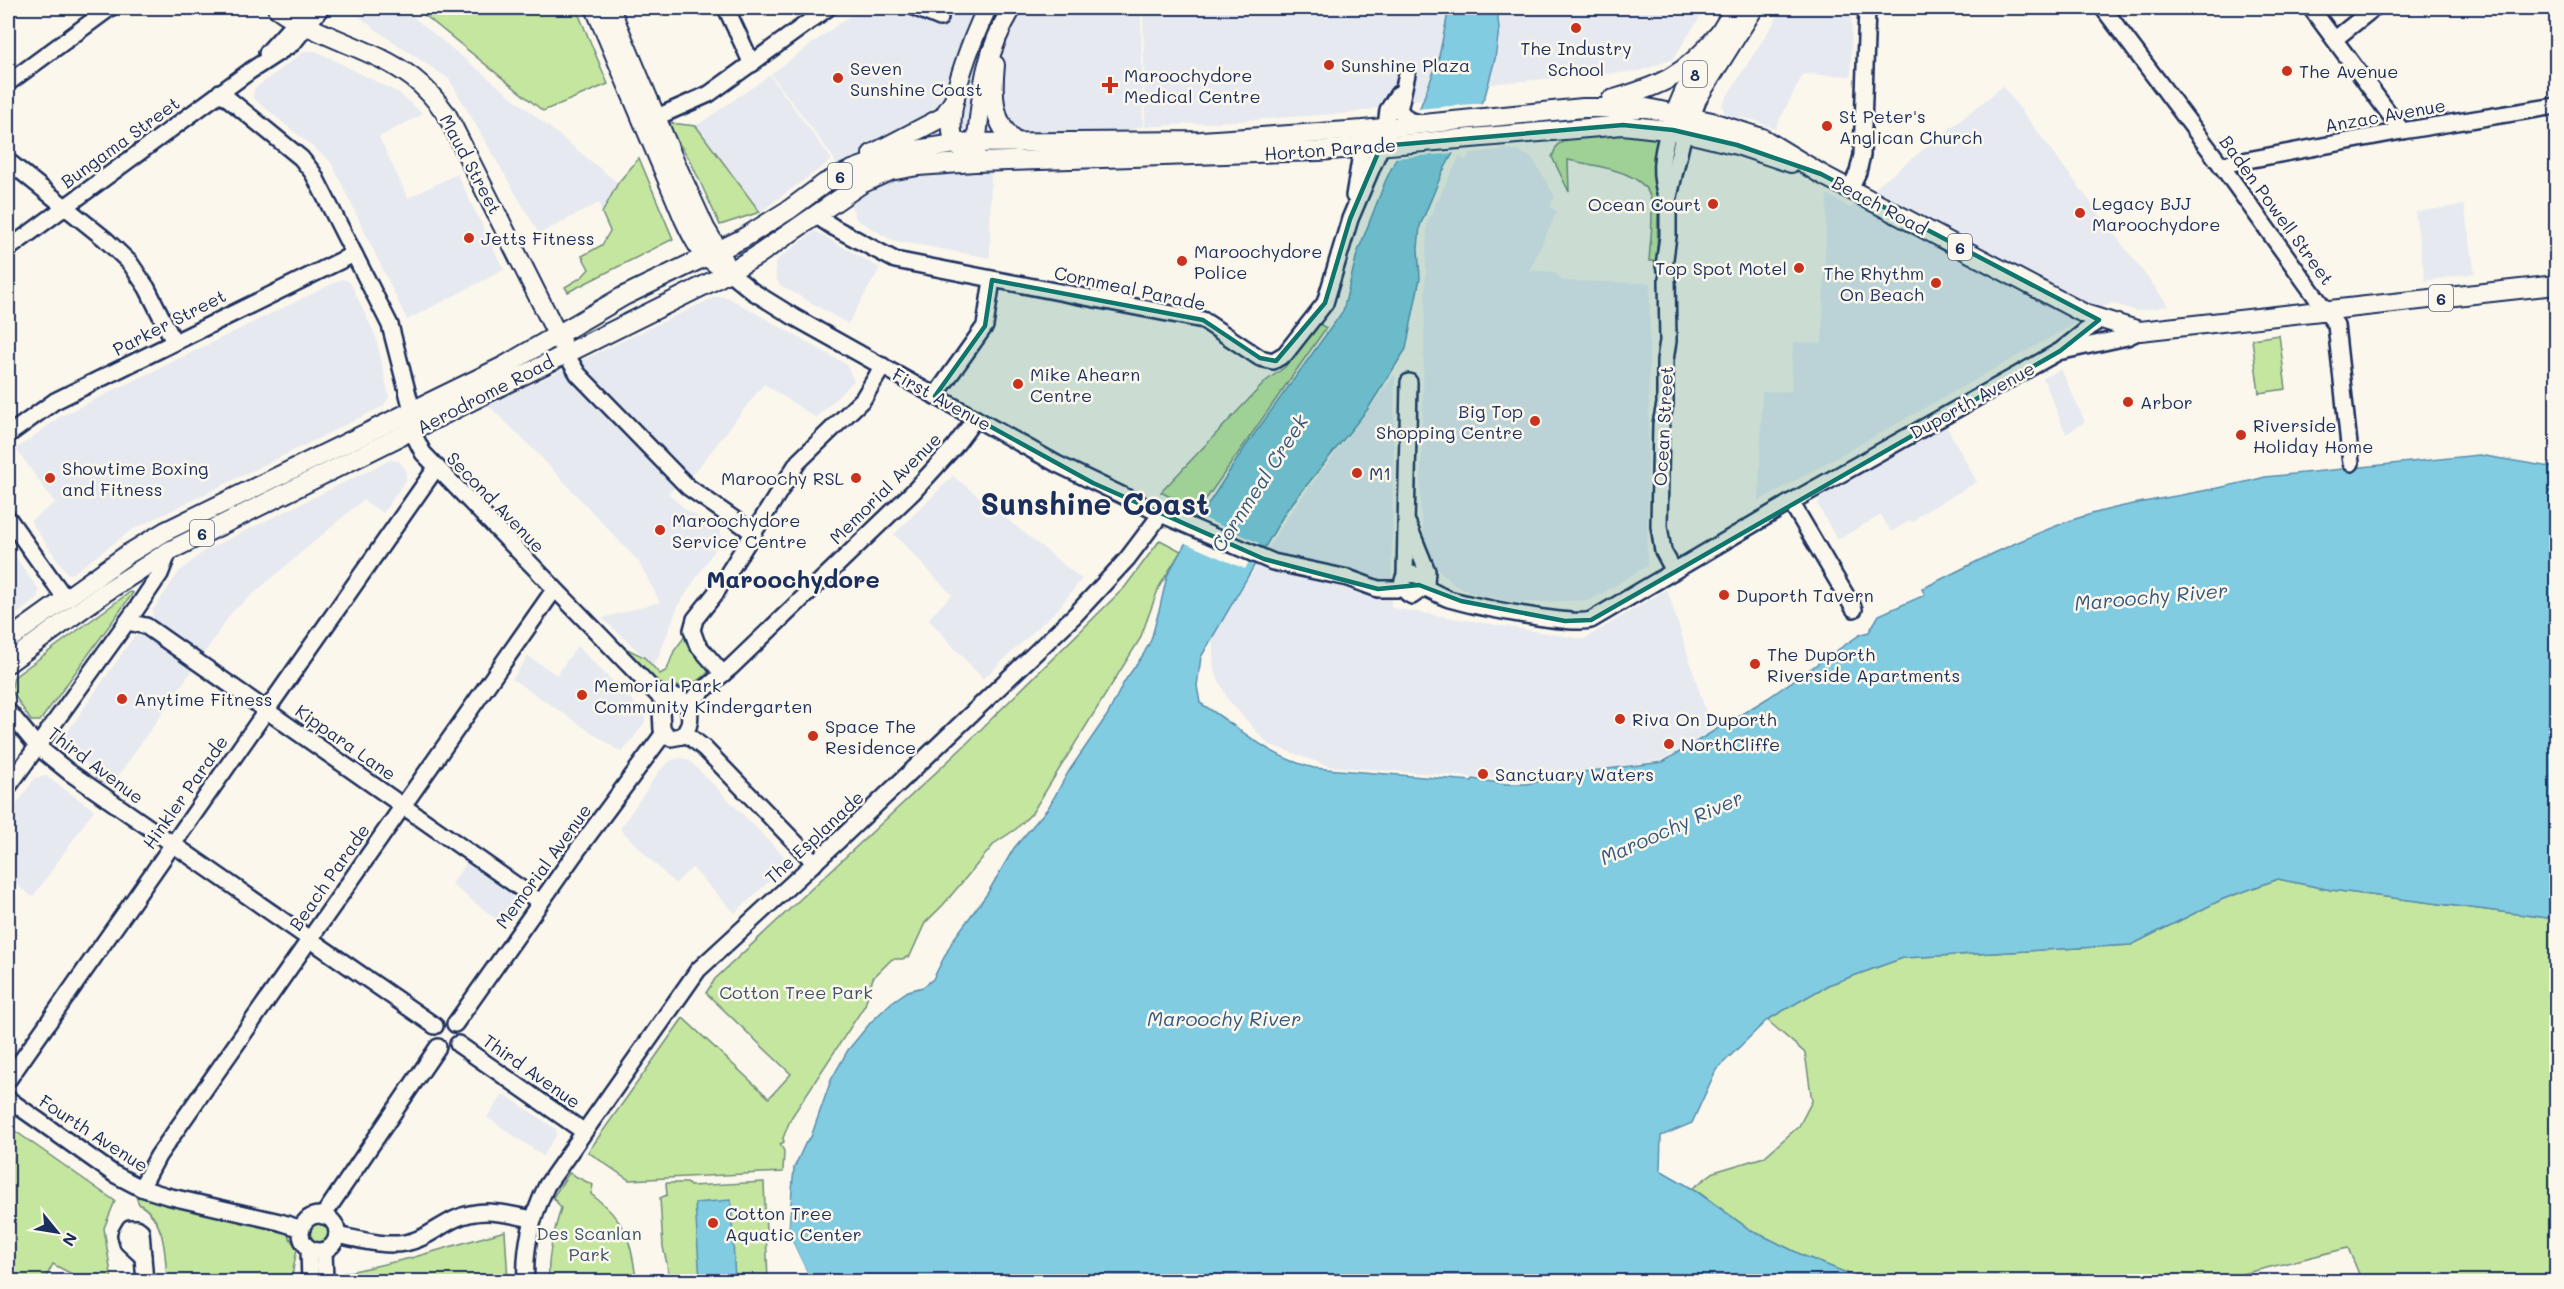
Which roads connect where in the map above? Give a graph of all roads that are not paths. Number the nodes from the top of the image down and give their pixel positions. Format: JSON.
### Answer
{"nodes":[{"id":1,"x":110,"y":8,"type":"edge"},
{"id":2,"x":277,"y":8,"type":"edge"},
{"id":3,"x":321,"y":8,"type":"edge"},
{"id":4,"x":595,"y":8,"type":"edge"},
{"id":5,"x":610,"y":8,"type":"edge"},
{"id":6,"x":726,"y":8,"type":"edge"},
{"id":7,"x":916,"y":8,"type":"edge"},
{"id":8,"x":987,"y":8,"type":"edge"},
{"id":9,"x":1012,"y":8,"type":"edge"},
{"id":10,"x":1735,"y":8,"type":"edge"},
{"id":11,"x":1754,"y":8,"type":"edge"},
{"id":12,"x":1867,"y":8,"type":"edge"},
{"id":13,"x":2103,"y":8,"type":"edge"},
{"id":14,"x":2311,"y":8,"type":"edge"},
{"id":15,"x":2374,"y":8,"type":"edge"},
{"id":16,"x":823,"y":9,"type":"edge"},
{"id":17,"x":304,"y":18,"type":"edge"},
{"id":18,"x":940,"y":18,"type":"dead end"},
{"id":19,"x":1002,"y":26,"type":"junction"},
{"id":20,"x":1718,"y":35,"type":"junction"},
{"id":21,"x":2335,"y":39,"type":"junction"},
{"id":22,"x":752,"y":64,"type":"junction"},
{"id":23,"x":8,"y":83,"type":"edge"},
{"id":24,"x":220,"y":92,"type":"junction"},
{"id":25,"x":956,"y":99,"type":"junction"},
{"id":26,"x":2556,"y":106,"type":"edge"},
{"id":27,"x":1583,"y":108,"type":"junction"},
{"id":28,"x":1519,"y":114,"type":"junction"},
{"id":29,"x":657,"y":117,"type":"junction"},
{"id":30,"x":1413,"y":123,"type":"junction"},
{"id":31,"x":1679,"y":123,"type":"junction"},
{"id":32,"x":1386,"y":127,"type":"junction"},
{"id":33,"x":2402,"y":130,"type":"junction"},
{"id":34,"x":1538,"y":132,"type":"junction"},
{"id":35,"x":956,"y":143,"type":"junction"},
{"id":36,"x":977,"y":143,"type":"junction"},
{"id":37,"x":1017,"y":143,"type":"junction"},
{"id":38,"x":1394,"y":144,"type":"junction"},
{"id":39,"x":1362,"y":148,"type":"junction"},
{"id":40,"x":8,"y":160,"type":"edge"},
{"id":41,"x":975,"y":162,"type":"junction"},
{"id":42,"x":2221,"y":165,"type":"junction"},
{"id":43,"x":852,"y":170,"type":"junction"},
{"id":44,"x":1850,"y":189,"type":"junction"},
{"id":45,"x":65,"y":207,"type":"junction"},
{"id":46,"x":815,"y":215,"type":"junction"},
{"id":47,"x":1351,"y":217,"type":"junction"},
{"id":48,"x":8,"y":249,"type":"edge"},
{"id":49,"x":713,"y":253,"type":"junction"},
{"id":50,"x":354,"y":254,"type":"junction"},
{"id":51,"x":729,"y":272,"type":"junction"},
{"id":52,"x":992,"y":280,"type":"junction"},
{"id":53,"x":2556,"y":285,"type":"edge"},
{"id":54,"x":2326,"y":311,"type":"junction"},
{"id":55,"x":2099,"y":320,"type":"junction"},
{"id":56,"x":2140,"y":332,"type":"junction"},
{"id":57,"x":558,"y":335,"type":"junction"},
{"id":58,"x":174,"y":342,"type":"junction"},
{"id":59,"x":2060,"y":351,"type":"junction"},
{"id":60,"x":566,"y":354,"type":"junction"},
{"id":61,"x":883,"y":366,"type":"junction"},
{"id":62,"x":1409,"y":382,"type":"dead end"},
{"id":63,"x":935,"y":396,"type":"junction"},
{"id":64,"x":412,"y":410,"type":"junction"},
{"id":65,"x":975,"y":418,"type":"junction"},
{"id":66,"x":412,"y":430,"type":"junction"},
{"id":67,"x":8,"y":435,"type":"edge"},
{"id":68,"x":2351,"y":464,"type":"dead end"},
{"id":69,"x":436,"y":468,"type":"junction"},
{"id":70,"x":1791,"y":502,"type":"junction"},
{"id":71,"x":1161,"y":514,"type":"junction"},
{"id":72,"x":8,"y":518,"type":"edge"},
{"id":73,"x":1407,"y":521,"type":"junction"},
{"id":74,"x":754,"y":532,"type":"junction"},
{"id":75,"x":169,"y":551,"type":"junction"},
{"id":76,"x":1674,"y":571,"type":"junction"},
{"id":77,"x":1404,"y":582,"type":"junction"},
{"id":78,"x":1425,"y":584,"type":"junction"},
{"id":79,"x":554,"y":590,"type":"junction"},
{"id":80,"x":65,"y":598,"type":"junction"},
{"id":81,"x":1854,"y":609,"type":"dead end"},
{"id":82,"x":127,"y":622,"type":"junction"},
{"id":83,"x":8,"y":640,"type":"edge"},
{"id":84,"x":8,"y":663,"type":"edge"},
{"id":85,"x":723,"y":674,"type":"junction"},
{"id":86,"x":665,"y":702,"type":"junction"},
{"id":87,"x":687,"y":704,"type":"junction"},
{"id":88,"x":266,"y":709,"type":"junction"},
{"id":89,"x":8,"y":711,"type":"edge"},
{"id":90,"x":664,"y":733,"type":"junction"},
{"id":91,"x":685,"y":733,"type":"junction"},
{"id":92,"x":37,"y":746,"type":"junction"},
{"id":93,"x":8,"y":788,"type":"edge"},
{"id":94,"x":404,"y":806,"type":"junction"},
{"id":95,"x":172,"y":844,"type":"junction"},
{"id":96,"x":815,"y":863,"type":"junction"},
{"id":97,"x":540,"y":902,"type":"junction"},
{"id":98,"x":309,"y":939,"type":"junction"},
{"id":99,"x":455,"y":1024,"type":"junction"},
{"id":100,"x":435,"y":1026,"type":"junction"},
{"id":101,"x":458,"y":1044,"type":"junction"},
{"id":102,"x":438,"y":1047,"type":"junction"},
{"id":103,"x":8,"y":1080,"type":"edge"},
{"id":104,"x":8,"y":1100,"type":"edge"},
{"id":105,"x":584,"y":1131,"type":"junction"},
{"id":106,"x":141,"y":1188,"type":"junction"},
{"id":107,"x":323,"y":1216,"type":"junction"},
{"id":108,"x":532,"y":1219,"type":"junction"},
{"id":109,"x":302,"y":1229,"type":"junction"},
{"id":110,"x":337,"y":1235,"type":"junction"},
{"id":111,"x":317,"y":1249,"type":"junction"},
{"id":112,"x":143,"y":1257,"type":"dead end"},
{"id":113,"x":145,"y":1281,"type":"edge"},
{"id":114,"x":310,"y":1281,"type":"edge"},
{"id":115,"x":325,"y":1281,"type":"edge"},
{"id":116,"x":526,"y":1281,"type":"edge"}],
"edges":[{"from":1,"to":23,"type":"street"},
{"from":2,"to":17,"type":"main road","name":"Maud Street"},
{"from":3,"to":17,"type":"street","name":"Bungama Street"},
{"from":4,"to":49,"type":"main road","name":"First Avenue"},
{"from":5,"to":29,"type":"main road","name":"First Avenue"},
{"from":6,"to":22,"type":"street"},
{"from":7,"to":18,"type":"street"},
{"from":8,"to":25,"type":"main road"},
{"from":9,"to":19,"type":"main road"},
{"from":10,"to":20,"type":"main road","number":"8"},
{"from":11,"to":31,"type":"main road","number":"8"},
{"from":12,"to":44,"type":"street"},
{"from":13,"to":42,"type":"street","name":"Baden Powell Street"},
{"from":14,"to":21,"type":"street"},
{"from":15,"to":21,"type":"street"},
{"from":16,"to":22,"type":"street"},
{"from":17,"to":24,"type":"street","name":"Bungama Street"},
{"from":17,"to":57,"type":"main road","name":"Maud Street"},
{"from":19,"to":36,"type":"main road"},
{"from":19,"to":37,"type":"main road"},
{"from":20,"to":27,"type":"main road"},
{"from":20,"to":31,"type":"main road","number":"8"},
{"from":21,"to":33,"type":"street"},
{"from":22,"to":29,"type":"street"},
{"from":24,"to":45,"type":"street","name":"Bungama Street"},
{"from":24,"to":50,"type":"street","name":"Second Avenue"},
{"from":25,"to":35,"type":"main road"},
{"from":25,"to":43,"type":"main road"},
{"from":26,"to":33,"type":"street","name":"Anzac Avenue"},
{"from":27,"to":28,"type":"main road","name":"Horton Parade","number":"6"},
{"from":27,"to":31,"type":"main road","name":"Horton Parade","number":"6"},
{"from":28,"to":30,"type":"main road","name":"Horton Parade","number":"6"},
{"from":28,"to":34,"type":"main road"},
{"from":29,"to":49,"type":"main road","name":"First Avenue"},
{"from":30,"to":32,"type":"main road","name":"Horton Parade","number":"6"},
{"from":30,"to":32,"type":"street"},
{"from":31,"to":34,"type":"main road","name":"Horton Parade","number":"6"},
{"from":31,"to":44,"type":"main road","name":"Beach Road","number":"6"},
{"from":31,"to":76,"type":"street","name":"Ocean Street"},
{"from":32,"to":37,"type":"main road","name":"Horton Parade","number":"6"},
{"from":32,"to":38,"type":"main road"},
{"from":32,"to":39,"type":"main road"},
{"from":33,"to":42,"type":"street","name":"Anzac Avenue"},
{"from":34,"to":38,"type":"main road","name":"Horton Parade","number":"6"},
{"from":35,"to":36,"type":"main road","name":"Aerodrome Road","number":"6"},
{"from":35,"to":41,"type":"main road"},
{"from":35,"to":43,"type":"main road","name":"Aerodrome Road","number":"6"},
{"from":36,"to":37,"type":"main road","name":"Horton Parade","number":"6"},
{"from":36,"to":41,"type":"main road"},
{"from":38,"to":39,"type":"main road","name":"Horton Parade","number":"6"},
{"from":38,"to":47,"type":"street","name":"Cornmeal Parade"},
{"from":39,"to":41,"type":"main road","name":"Horton Parade","number":"6"},
{"from":39,"to":47,"type":"street","name":"Cornmeal Parade"},
{"from":40,"to":45,"type":"street"},
{"from":41,"to":46,"type":"main road","name":"Aerodrome Road","number":"6"},
{"from":42,"to":54,"type":"street","name":"Baden Powell Street"},
{"from":43,"to":49,"type":"main road","name":"Aerodrome Road","number":"6"},
{"from":44,"to":55,"type":"main road","name":"Beach Road","number":"6"},
{"from":45,"to":48,"type":"street","name":"Bungama Street"},
{"from":45,"to":58,"type":"street"},
{"from":46,"to":51,"type":"main road","name":"Aerodrome Road","number":"6"},
{"from":46,"to":52,"type":"street","name":"Cornmeal Parade"},
{"from":47,"to":52,"type":"street","name":"Cornmeal Parade"},
{"from":49,"to":51,"type":"main road","name":"First Avenue"},
{"from":49,"to":57,"type":"main road","name":"Aerodrome Road","number":"6"},
{"from":50,"to":58,"type":"street","name":"Parker Street"},
{"from":50,"to":64,"type":"street","name":"Second Avenue"},
{"from":51,"to":60,"type":"main road","name":"Aerodrome Road","number":"6"},
{"from":51,"to":61,"type":"street","name":"First Avenue"},
{"from":52,"to":63,"type":"street"},
{"from":53,"to":54,"type":"main road","number":"6"},
{"from":54,"to":56,"type":"main road","number":"6"},
{"from":54,"to":68,"type":"street","name":"Baden Powell Street"},
{"from":55,"to":56,"type":"main road","number":"6"},
{"from":55,"to":59,"type":"street","name":"Duporth Avenue"},
{"from":56,"to":59,"type":"street"},
{"from":57,"to":60,"type":"main road","name":"Maud Street"},
{"from":57,"to":64,"type":"main road","name":"Aerodrome Road","number":"6"},
{"from":58,"to":67,"type":"street","name":"Parker Street"},
{"from":59,"to":70,"type":"street","name":"Duporth Avenue"},
{"from":60,"to":66,"type":"main road","name":"Aerodrome Road","number":"6"},
{"from":60,"to":74,"type":"street","name":"Maud Street"},
{"from":61,"to":63,"type":"street","name":"First Avenue"},
{"from":61,"to":74,"type":"street"},
{"from":62,"to":73,"type":"street"},
{"from":63,"to":65,"type":"street","name":"First Avenue"},
{"from":64,"to":66,"type":"street","name":"Second Avenue"},
{"from":64,"to":80,"type":"main road","name":"Aerodrome Road","number":"6"},
{"from":65,"to":71,"type":"street","name":"First Avenue"},
{"from":65,"to":85,"type":"street","name":"Memorial Avenue"},
{"from":66,"to":69,"type":"street","name":"Second Avenue"},
{"from":66,"to":75,"type":"main road","name":"Aerodrome Road","number":"6"},
{"from":69,"to":79,"type":"street","name":"Second Avenue"},
{"from":69,"to":88,"type":"street","name":"Hinkler Parade"},
{"from":70,"to":76,"type":"street","name":"Duporth Avenue"},
{"from":70,"to":81,"type":"street"},
{"from":71,"to":77,"type":"street"},
{"from":71,"to":96,"type":"street","name":"The Esplanade"},
{"from":72,"to":80,"type":"street"},
{"from":73,"to":77,"type":"street"},
{"from":73,"to":78,"type":"street"},
{"from":74,"to":85,"type":"street"},
{"from":75,"to":82,"type":"street"},
{"from":75,"to":84,"type":"main road","name":"Aerodrome Road","number":"6"},
{"from":76,"to":78,"type":"street","name":"Duporth Avenue"},
{"from":77,"to":78,"type":"street"},
{"from":79,"to":86,"type":"street","name":"Second Avenue"},
{"from":79,"to":94,"type":"street","name":"Beach Parade"},
{"from":80,"to":83,"type":"main road","name":"Aerodrome Road","number":"6"},
{"from":82,"to":88,"type":"street","name":"Kippara Lane"},
{"from":82,"to":92,"type":"street"},
{"from":85,"to":87,"type":"street","name":"Memorial Avenue"},
{"from":86,"to":87,"type":"street"},
{"from":86,"to":90,"type":"street"},
{"from":87,"to":91,"type":"street"},
{"from":88,"to":94,"type":"street","name":"Kippara Lane"},
{"from":88,"to":95,"type":"street","name":"Hinkler Parade"},
{"from":89,"to":92,"type":"street","name":"Third Avenue"},
{"from":90,"to":91,"type":"street"},
{"from":90,"to":97,"type":"street","name":"Memorial Avenue"},
{"from":91,"to":96,"type":"street"},
{"from":92,"to":93,"type":"street"},
{"from":92,"to":95,"type":"street","name":"Third Avenue"},
{"from":94,"to":97,"type":"street","name":"Kippara Lane"},
{"from":94,"to":98,"type":"street","name":"Beach Parade"},
{"from":95,"to":98,"type":"street","name":"Third Avenue"},
{"from":95,"to":103,"type":"street","name":"Hinkler Parade"},
{"from":96,"to":105,"type":"street","name":"The Esplanade"},
{"from":97,"to":99,"type":"street","name":"Memorial Avenue"},
{"from":98,"to":100,"type":"street","name":"Third Avenue"},
{"from":98,"to":106,"type":"street","name":"Beach Parade"},
{"from":99,"to":100,"type":"street"},
{"from":99,"to":101,"type":"street"},
{"from":100,"to":102,"type":"street"},
{"from":101,"to":102,"type":"street"},
{"from":101,"to":105,"type":"street","name":"Third Avenue"},
{"from":102,"to":107,"type":"street"},
{"from":104,"to":106,"type":"street","name":"Fourth Avenue"},
{"from":105,"to":108,"type":"street","name":"The Esplanade"},
{"from":106,"to":109,"type":"street","name":"Fourth Avenue"},
{"from":107,"to":109,"type":"street"},
{"from":107,"to":110,"type":"street"},
{"from":108,"to":110,"type":"street"},
{"from":108,"to":116,"type":"street","name":"The Esplanade"},
{"from":109,"to":111,"type":"street"},
{"from":110,"to":111,"type":"street"},
{"from":111,"to":114,"type":"street"},
{"from":111,"to":115,"type":"street"},
{"from":112,"to":113,"type":"street"}]}
